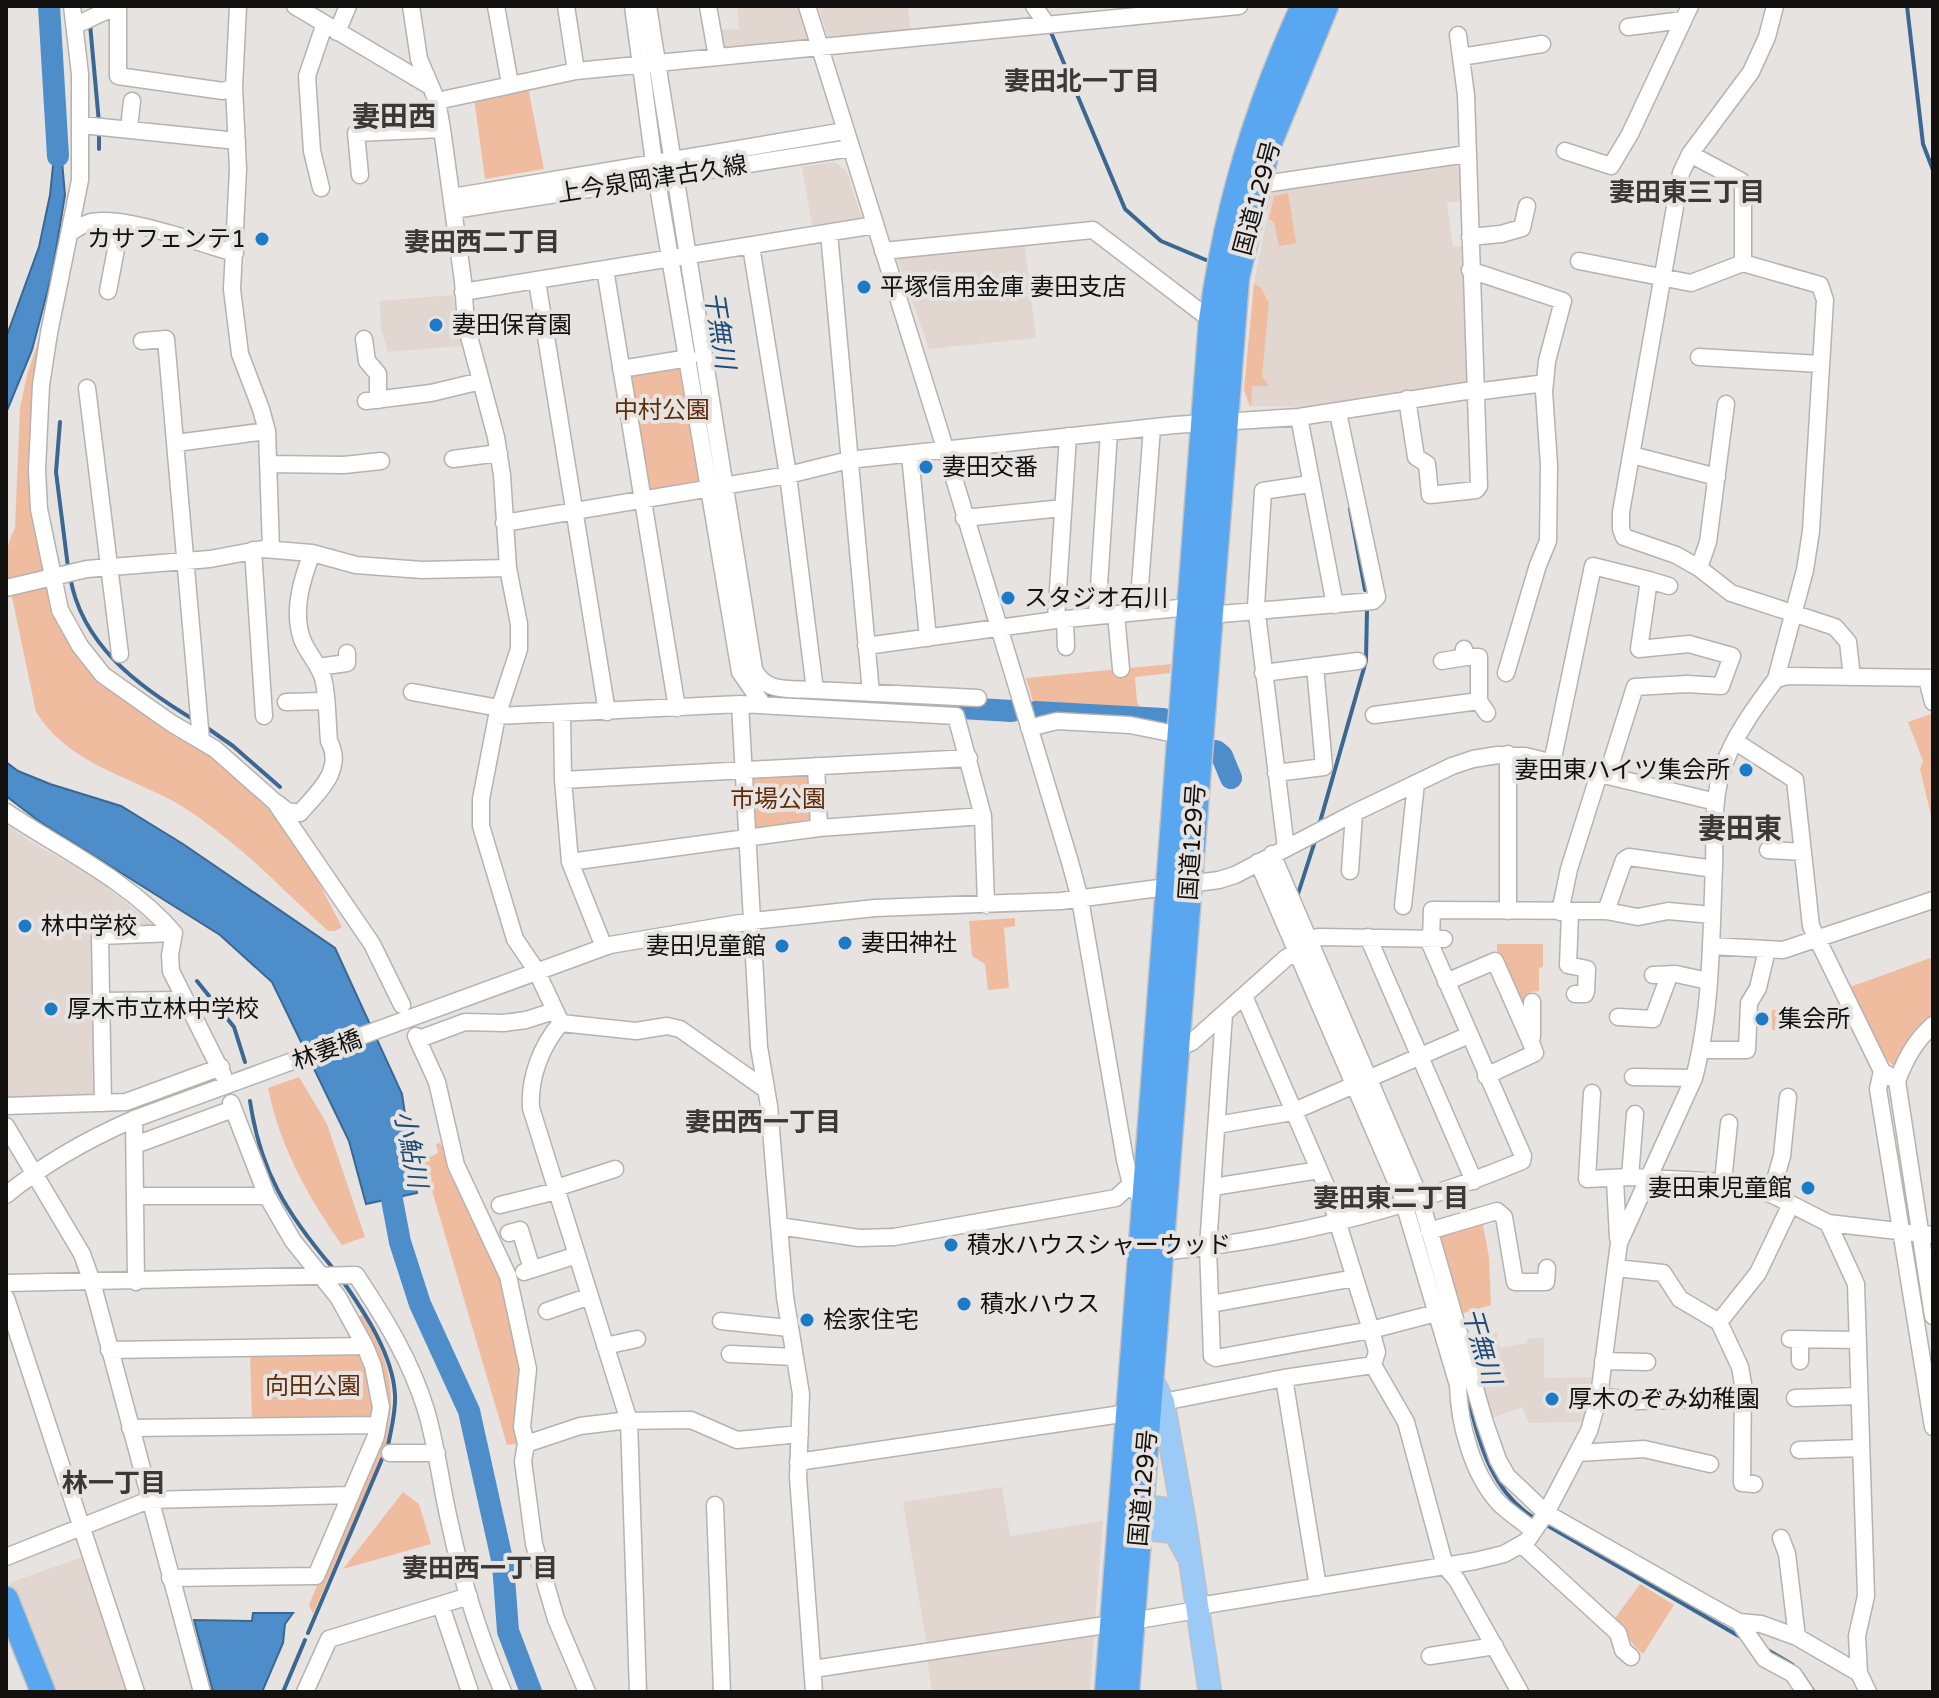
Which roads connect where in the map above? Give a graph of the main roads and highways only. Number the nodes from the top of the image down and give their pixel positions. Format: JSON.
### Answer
{"nodes":[{"id":1,"x":1313,"y":7,"type":"edge"},
{"id":2,"x":1214,"y":422,"type":"junction"},
{"id":3,"x":1200,"y":611,"type":"junction"},
{"id":4,"x":1179,"y":886,"type":"junction"},
{"id":5,"x":1152,"y":1380,"type":"junction"},
{"id":6,"x":1133,"y":1518,"type":"junction"},
{"id":7,"x":1185,"y":1525,"type":"junction"},
{"id":8,"x":1188,"y":1555,"type":"junction"},
{"id":9,"x":6,"y":1599,"type":"edge"},
{"id":10,"x":1122,"y":1622,"type":"junction"},
{"id":11,"x":6,"y":1637,"type":"edge"},
{"id":12,"x":29,"y":1692,"type":"edge"},
{"id":13,"x":43,"y":1692,"type":"edge"},
{"id":14,"x":1107,"y":1692,"type":"edge"},
{"id":15,"x":1127,"y":1692,"type":"edge"},
{"id":16,"x":1210,"y":1692,"type":"edge"}],
"edges":[{"from":1,"to":2,"type":"highway","name":"国道129号"},
{"from":1,"to":2,"type":"highway","name":"国道129号"},
{"from":2,"to":3,"type":"highway","name":"国道129号"},
{"from":3,"to":4,"type":"highway","name":"国道129号"},
{"from":3,"to":4,"type":"highway","name":"国道129号"},
{"from":4,"to":5,"type":"highway","name":"国道129号"},
{"from":4,"to":6,"type":"highway","name":"国道129号"},
{"from":5,"to":6,"type":"highway","name":"国道129号"},
{"from":5,"to":7,"type":"main road"},
{"from":6,"to":7,"type":"main road"},
{"from":6,"to":8,"type":"main road"},
{"from":6,"to":10,"type":"highway","name":"国道129号"},
{"from":7,"to":8,"type":"main road"},
{"from":8,"to":16,"type":"main road"},
{"from":9,"to":13,"type":"highway"},
{"from":10,"to":14,"type":"highway","name":"国道129号"},
{"from":10,"to":15,"type":"highway","name":"国道129号"},
{"from":11,"to":12,"type":"highway"}]}
